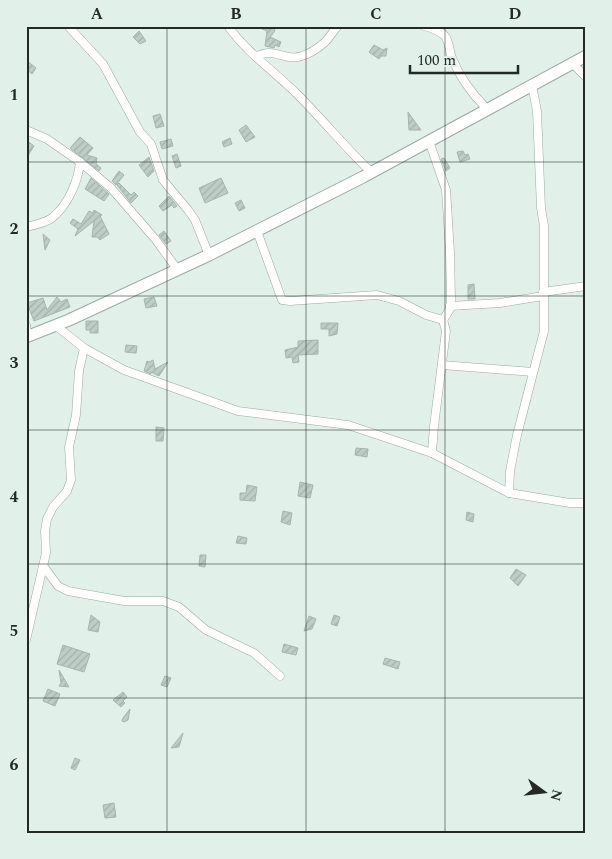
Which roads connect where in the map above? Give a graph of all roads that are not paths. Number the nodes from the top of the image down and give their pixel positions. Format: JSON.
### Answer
{"nodes":[{"id":1,"x":68,"y":26,"type":"edge"},
{"id":2,"x":228,"y":26,"type":"edge"},
{"id":3,"x":338,"y":26,"type":"edge"},
{"id":4,"x":424,"y":26,"type":"edge"},
{"id":5,"x":586,"y":56,"type":"edge"},
{"id":6,"x":256,"y":57,"type":"junction"},
{"id":7,"x":572,"y":63,"type":"junction"},
{"id":8,"x":586,"y":77,"type":"edge"},
{"id":9,"x":532,"y":85,"type":"junction"},
{"id":10,"x":487,"y":109,"type":"junction"},
{"id":11,"x":26,"y":130,"type":"edge"},
{"id":12,"x":429,"y":141,"type":"junction"},
{"id":13,"x":80,"y":162,"type":"junction"},
{"id":14,"x":371,"y":172,"type":"junction"},
{"id":15,"x":26,"y":227,"type":"edge"},
{"id":16,"x":256,"y":231,"type":"junction"},
{"id":17,"x":209,"y":255,"type":"junction"},
{"id":18,"x":177,"y":269,"type":"junction"},
{"id":19,"x":586,"y":286,"type":"edge"},
{"id":20,"x":543,"y":294,"type":"junction"},
{"id":21,"x":450,"y":306,"type":"junction"},
{"id":22,"x":443,"y":320,"type":"junction"},
{"id":23,"x":55,"y":325,"type":"junction"},
{"id":24,"x":27,"y":333,"type":"edge"},
{"id":25,"x":84,"y":348,"type":"junction"},
{"id":26,"x":442,"y":365,"type":"junction"},
{"id":27,"x":533,"y":372,"type":"junction"},
{"id":28,"x":432,"y":453,"type":"junction"},
{"id":29,"x":510,"y":493,"type":"junction"},
{"id":30,"x":586,"y":503,"type":"edge"},
{"id":31,"x":44,"y":567,"type":"junction"},
{"id":32,"x":26,"y":640,"type":"edge"},
{"id":33,"x":280,"y":676,"type":"dead end"}],
"edges":[{"from":1,"to":17,"type":"street"},
{"from":2,"to":6,"type":"street"},
{"from":3,"to":6,"type":"street"},
{"from":4,"to":10,"type":"street"},
{"from":5,"to":7,"type":"street"},
{"from":6,"to":14,"type":"street"},
{"from":7,"to":8,"type":"street"},
{"from":7,"to":9,"type":"street"},
{"from":9,"to":10,"type":"street"},
{"from":9,"to":20,"type":"street"},
{"from":10,"to":12,"type":"street"},
{"from":11,"to":13,"type":"street"},
{"from":12,"to":14,"type":"street"},
{"from":12,"to":21,"type":"street"},
{"from":13,"to":15,"type":"street"},
{"from":13,"to":18,"type":"street"},
{"from":14,"to":16,"type":"street"},
{"from":16,"to":17,"type":"street"},
{"from":16,"to":22,"type":"street"},
{"from":17,"to":18,"type":"street"},
{"from":18,"to":23,"type":"street"},
{"from":19,"to":20,"type":"street"},
{"from":20,"to":21,"type":"street"},
{"from":20,"to":27,"type":"street"},
{"from":21,"to":22,"type":"street"},
{"from":22,"to":26,"type":"street"},
{"from":23,"to":24,"type":"street"},
{"from":23,"to":25,"type":"street"},
{"from":25,"to":28,"type":"street"},
{"from":25,"to":31,"type":"street"},
{"from":26,"to":27,"type":"street"},
{"from":26,"to":28,"type":"street"},
{"from":27,"to":29,"type":"street"},
{"from":28,"to":29,"type":"street"},
{"from":29,"to":30,"type":"street"},
{"from":31,"to":32,"type":"street"},
{"from":31,"to":33,"type":"street"}]}
